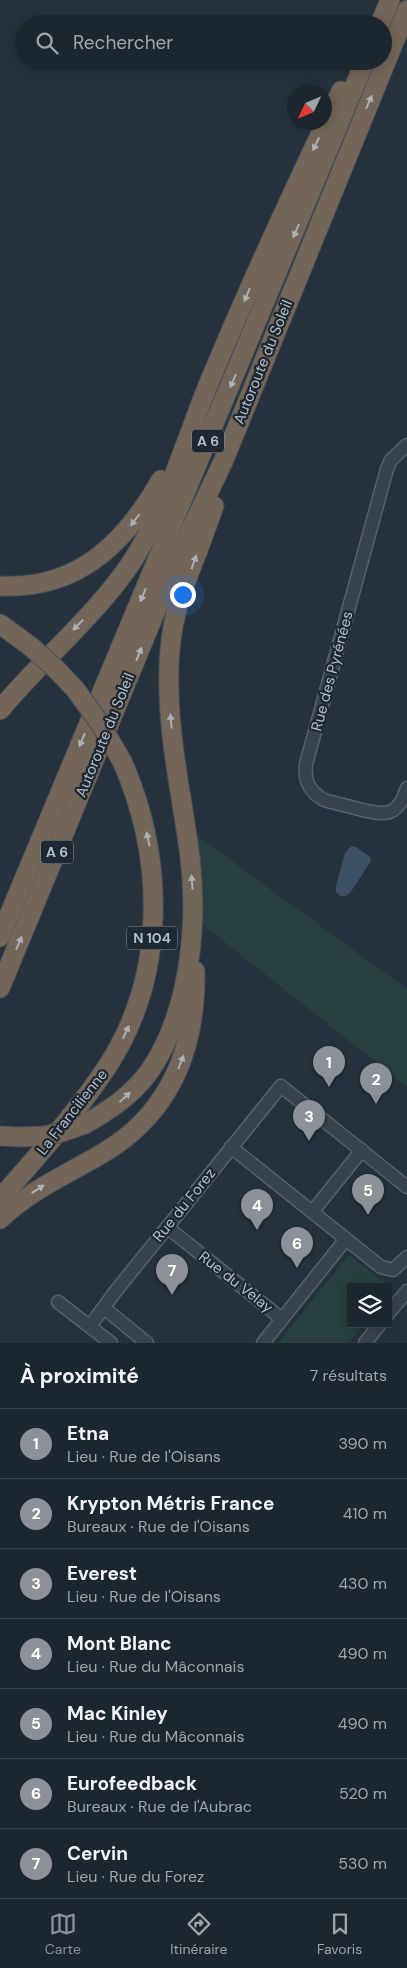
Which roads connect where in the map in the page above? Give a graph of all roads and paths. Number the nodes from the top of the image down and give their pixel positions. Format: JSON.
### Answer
{"nodes":[{"id":1,"x":390,"y":0,"type":"edge"},
{"id":2,"x":407,"y":10,"type":"edge"},
{"id":3,"x":383,"y":15,"type":"edge"},
{"id":4,"x":392,"y":47,"type":"edge"},
{"id":5,"x":353,"y":70,"type":"edge"},
{"id":6,"x":362,"y":70,"type":"edge"},
{"id":7,"x":383,"y":70,"type":"edge"},
{"id":8,"x":208,"y":385,"type":"junction"},
{"id":9,"x":407,"y":445,"type":"edge"},
{"id":10,"x":223,"y":462,"type":"junction"},
{"id":11,"x":0,"y":586,"type":"edge"},
{"id":12,"x":0,"y":624,"type":"edge"},
{"id":13,"x":0,"y":710,"type":"edge"},
{"id":14,"x":407,"y":788,"type":"edge"},
{"id":15,"x":194,"y":919,"type":"junction"},
{"id":16,"x":0,"y":937,"type":"edge"},
{"id":17,"x":0,"y":988,"type":"edge"},
{"id":18,"x":0,"y":1136,"type":"edge"},
{"id":19,"x":231,"y":1147,"type":"junction"},
{"id":20,"x":362,"y":1150,"type":"junction"},
{"id":21,"x":407,"y":1187,"type":"edge"},
{"id":22,"x":0,"y":1199,"type":"edge"},
{"id":23,"x":313,"y":1212,"type":"junction"},
{"id":24,"x":0,"y":1219,"type":"edge"},
{"id":25,"x":167,"y":1228,"type":"junction"},
{"id":26,"x":346,"y":1240,"type":"junction"},
{"id":27,"x":407,"y":1257,"type":"edge"},
{"id":28,"x":407,"y":1291,"type":"edge"},
{"id":29,"x":58,"y":1302,"type":"dead end"},
{"id":30,"x":104,"y":1308,"type":"junction"},
{"id":31,"x":392,"y":1309,"type":"edge"},
{"id":32,"x":282,"y":1319,"type":"junction"},
{"id":33,"x":90,"y":1326,"type":"junction"},
{"id":34,"x":377,"y":1328,"type":"edge"},
{"id":35,"x":111,"y":1343,"type":"edge"},
{"id":36,"x":147,"y":1343,"type":"edge"},
{"id":37,"x":263,"y":1343,"type":"edge"},
{"id":38,"x":365,"y":1343,"type":"edge"}],
"edges":[{"from":1,"to":3,"type":"highway"},
{"from":4,"to":2,"type":"highway","name":"Autoroute du Soleil","number":"A 6","one_way":true},
{"from":5,"to":8,"type":"highway","one_way":true},
{"from":6,"to":16,"type":"highway","name":"Autoroute du Soleil","number":"A 6","one_way":true},
{"from":10,"to":7,"type":"highway","name":"Autoroute du Soleil","number":"A 6","one_way":true},
{"from":8,"to":11,"type":"highway","one_way":true},
{"from":8,"to":13,"type":"highway","one_way":true},
{"from":9,"to":14,"type":"street","name":"Rue des Pyrénées"},
{"from":15,"to":10,"type":"highway","one_way":true},
{"from":17,"to":10,"type":"highway","name":"Autoroute du Soleil","number":"A 6","one_way":true},
{"from":22,"to":12,"type":"highway","name":"La Francilienne","number":"N 104","one_way":true,"bridge":true},
{"from":18,"to":15,"type":"highway","one_way":true,"bridge":true},
{"from":24,"to":15,"type":"highway","one_way":true},
{"from":19,"to":20,"type":"street","name":"Rue du Forez"},
{"from":19,"to":23,"type":"street"},
{"from":19,"to":25,"type":"street","name":"Rue du Forez"},
{"from":20,"to":21,"type":"street"},
{"from":20,"to":23,"type":"street"},
{"from":23,"to":26,"type":"street"},
{"from":25,"to":30,"type":"street","name":"Rue du Forez"},
{"from":25,"to":32,"type":"street","name":"Rue du Velay"},
{"from":26,"to":27,"type":"street"},
{"from":26,"to":32,"type":"street"},
{"from":28,"to":31,"type":"street"},
{"from":29,"to":33,"type":"street"},
{"from":30,"to":33,"type":"street","name":"Rue du Forez"},
{"from":30,"to":36,"type":"street"},
{"from":32,"to":37,"type":"street"},
{"from":33,"to":35,"type":"street"},
{"from":34,"to":38,"type":"street"}]}
